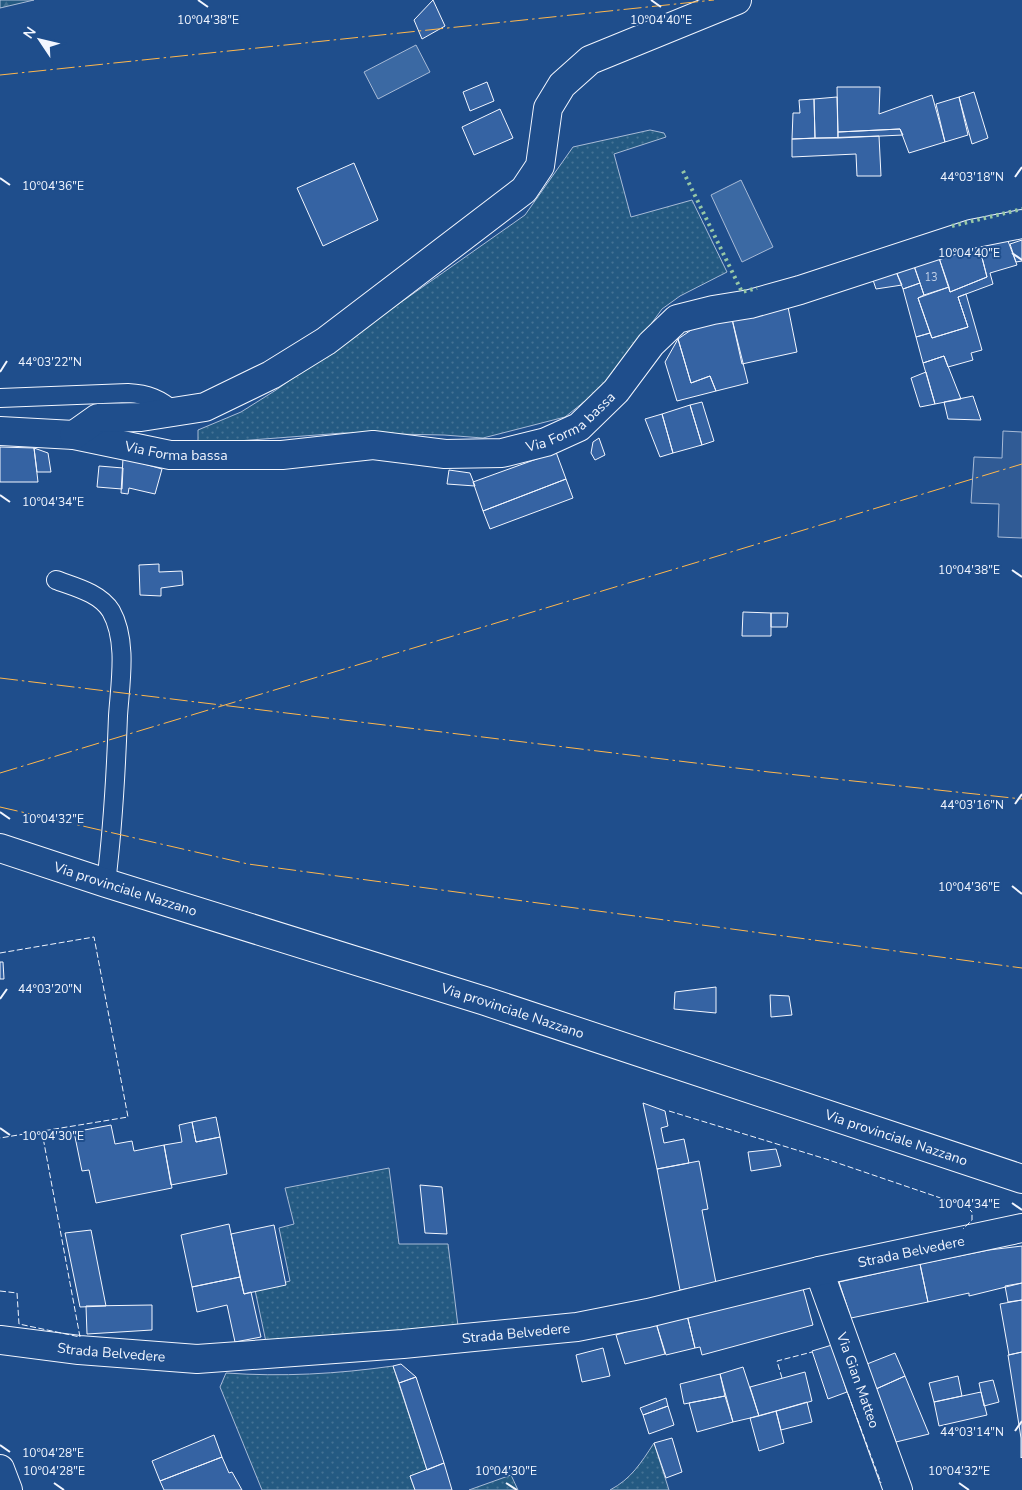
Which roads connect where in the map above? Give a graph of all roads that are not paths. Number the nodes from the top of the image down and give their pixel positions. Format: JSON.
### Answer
{"nodes":[{"id":1,"x":737,"y":0,"type":"edge"},
{"id":2,"x":1022,"y":224,"type":"edge"},
{"id":3,"x":0,"y":398,"type":"edge"},
{"id":4,"x":175,"y":412,"type":"junction"},
{"id":5,"x":0,"y":431,"type":"edge"},
{"id":6,"x":74,"y":435,"type":"junction"},
{"id":7,"x":56,"y":580,"type":"dead end"},
{"id":8,"x":0,"y":848,"type":"edge"},
{"id":9,"x":106,"y":883,"type":"junction"},
{"id":10,"x":1022,"y":1178,"type":"edge"},
{"id":11,"x":1022,"y":1228,"type":"edge"},
{"id":12,"x":819,"y":1271,"type":"junction"},
{"id":13,"x":0,"y":1340,"type":"edge"},
{"id":14,"x":0,"y":1469,"type":"edge"},
{"id":15,"x":8,"y":1490,"type":"edge"},
{"id":16,"x":898,"y":1490,"type":"edge"}],
"edges":[{"from":1,"to":4,"type":"street","name":"Via Forma bassa"},
{"from":2,"to":6,"type":"street","name":"Via Forma bassa"},
{"from":3,"to":4,"type":"lane"},
{"from":4,"to":6,"type":"street","name":"Via Forma bassa"},
{"from":5,"to":6,"type":"street","name":"Via Forma bassa"},
{"from":7,"to":9,"type":"lane"},
{"from":8,"to":9,"type":"street","name":"Via provinciale Nazzano"},
{"from":9,"to":10,"type":"street","name":"Via provinciale Nazzano"},
{"from":11,"to":12,"type":"street","name":"Strada Belvedere"},
{"from":12,"to":13,"type":"street","name":"Strada Belvedere"},
{"from":12,"to":16,"type":"street","name":"Via Gian Matteo"},
{"from":14,"to":15,"type":"street"}]}
